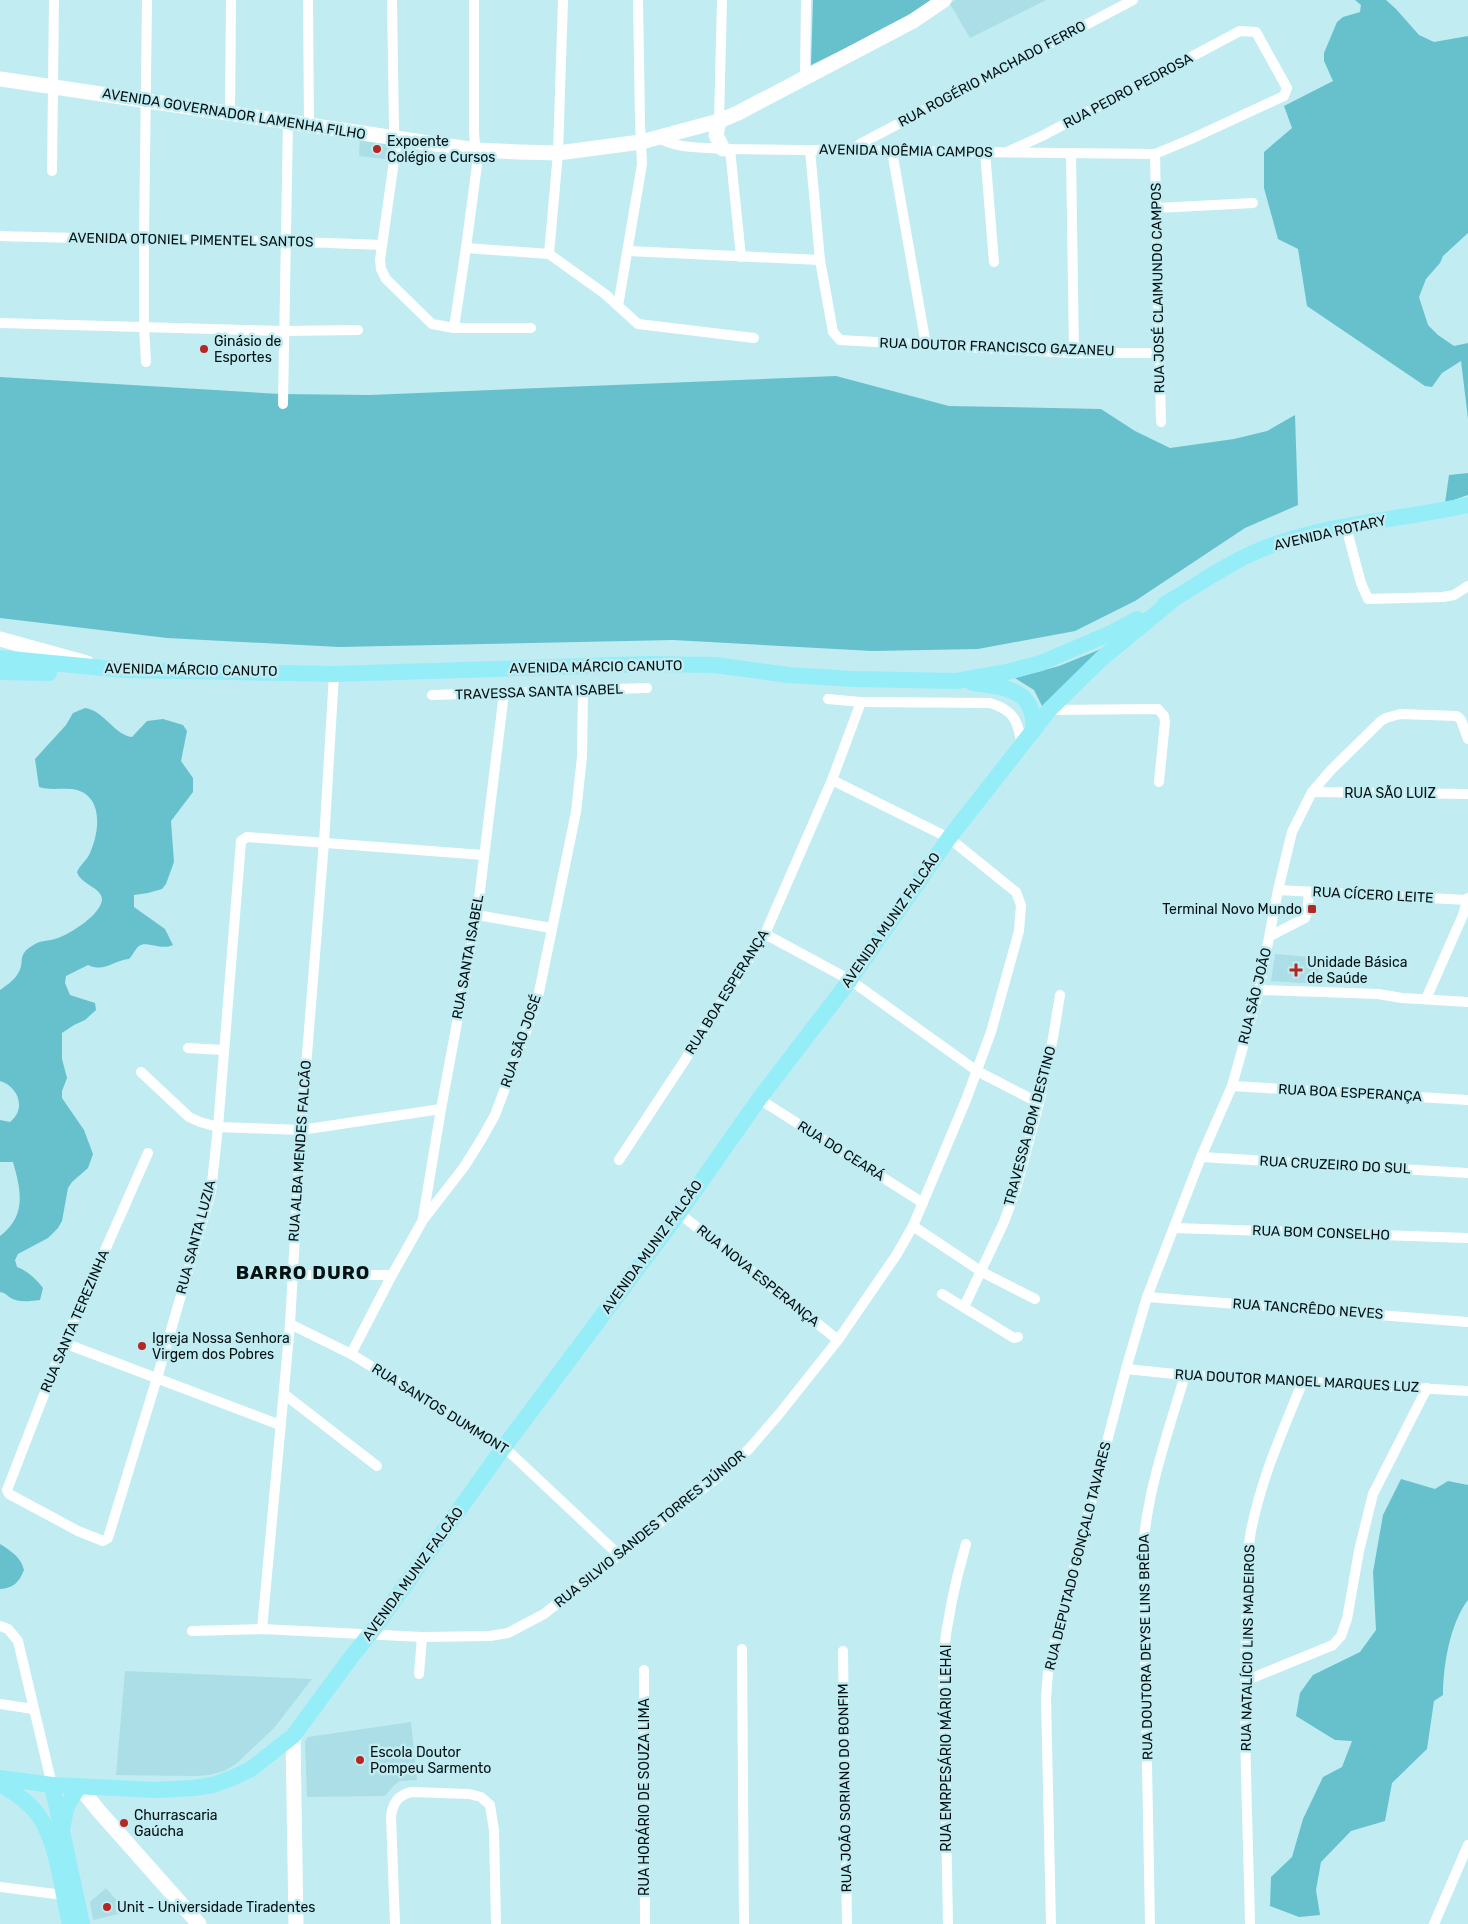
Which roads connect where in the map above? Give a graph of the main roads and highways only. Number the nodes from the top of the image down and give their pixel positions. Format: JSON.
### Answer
{"nodes":[{"id":1,"x":1468,"y":505,"type":"edge"},
{"id":2,"x":1174,"y":599,"type":"junction"},
{"id":3,"x":0,"y":658,"type":"edge"},
{"id":4,"x":124,"y":670,"type":"junction"},
{"id":5,"x":0,"y":672,"type":"edge"},
{"id":6,"x":956,"y":681,"type":"junction"},
{"id":7,"x":1033,"y":732,"type":"junction"},
{"id":8,"x":0,"y":1778,"type":"edge"},
{"id":9,"x":0,"y":1784,"type":"edge"},
{"id":10,"x":52,"y":1785,"type":"junction"},
{"id":11,"x":79,"y":1786,"type":"junction"},
{"id":12,"x":62,"y":1837,"type":"junction"},
{"id":13,"x":70,"y":1924,"type":"edge"},
{"id":14,"x":82,"y":1924,"type":"edge"}],
"edges":[{"from":1,"to":2,"type":"main road","name":"AVENIDA ROTARY"},
{"from":2,"to":6,"type":"main road","name":"AVENIDA MÁRCIO CANUTO"},
{"from":2,"to":7,"type":"main road","name":"AVENIDA MUNIZ FALCÃO"},
{"from":3,"to":4,"type":"main road","name":"AVENIDA MÁRCIO CANUTO"},
{"from":4,"to":5,"type":"main road"},
{"from":4,"to":6,"type":"main road","name":"AVENIDA MÁRCIO CANUTO"},
{"from":6,"to":7,"type":"main road"},
{"from":7,"to":11,"type":"main road","name":"AVENIDA MUNIZ FALCÃO"},
{"from":8,"to":10,"type":"main road","name":"AVENIDA MUNIZ FALCÃO"},
{"from":9,"to":13,"type":"main road"},
{"from":10,"to":11,"type":"main road","name":"AVENIDA MUNIZ FALCÃO"},
{"from":10,"to":12,"type":"main road"},
{"from":11,"to":12,"type":"main road"},
{"from":12,"to":14,"type":"main road"}]}
